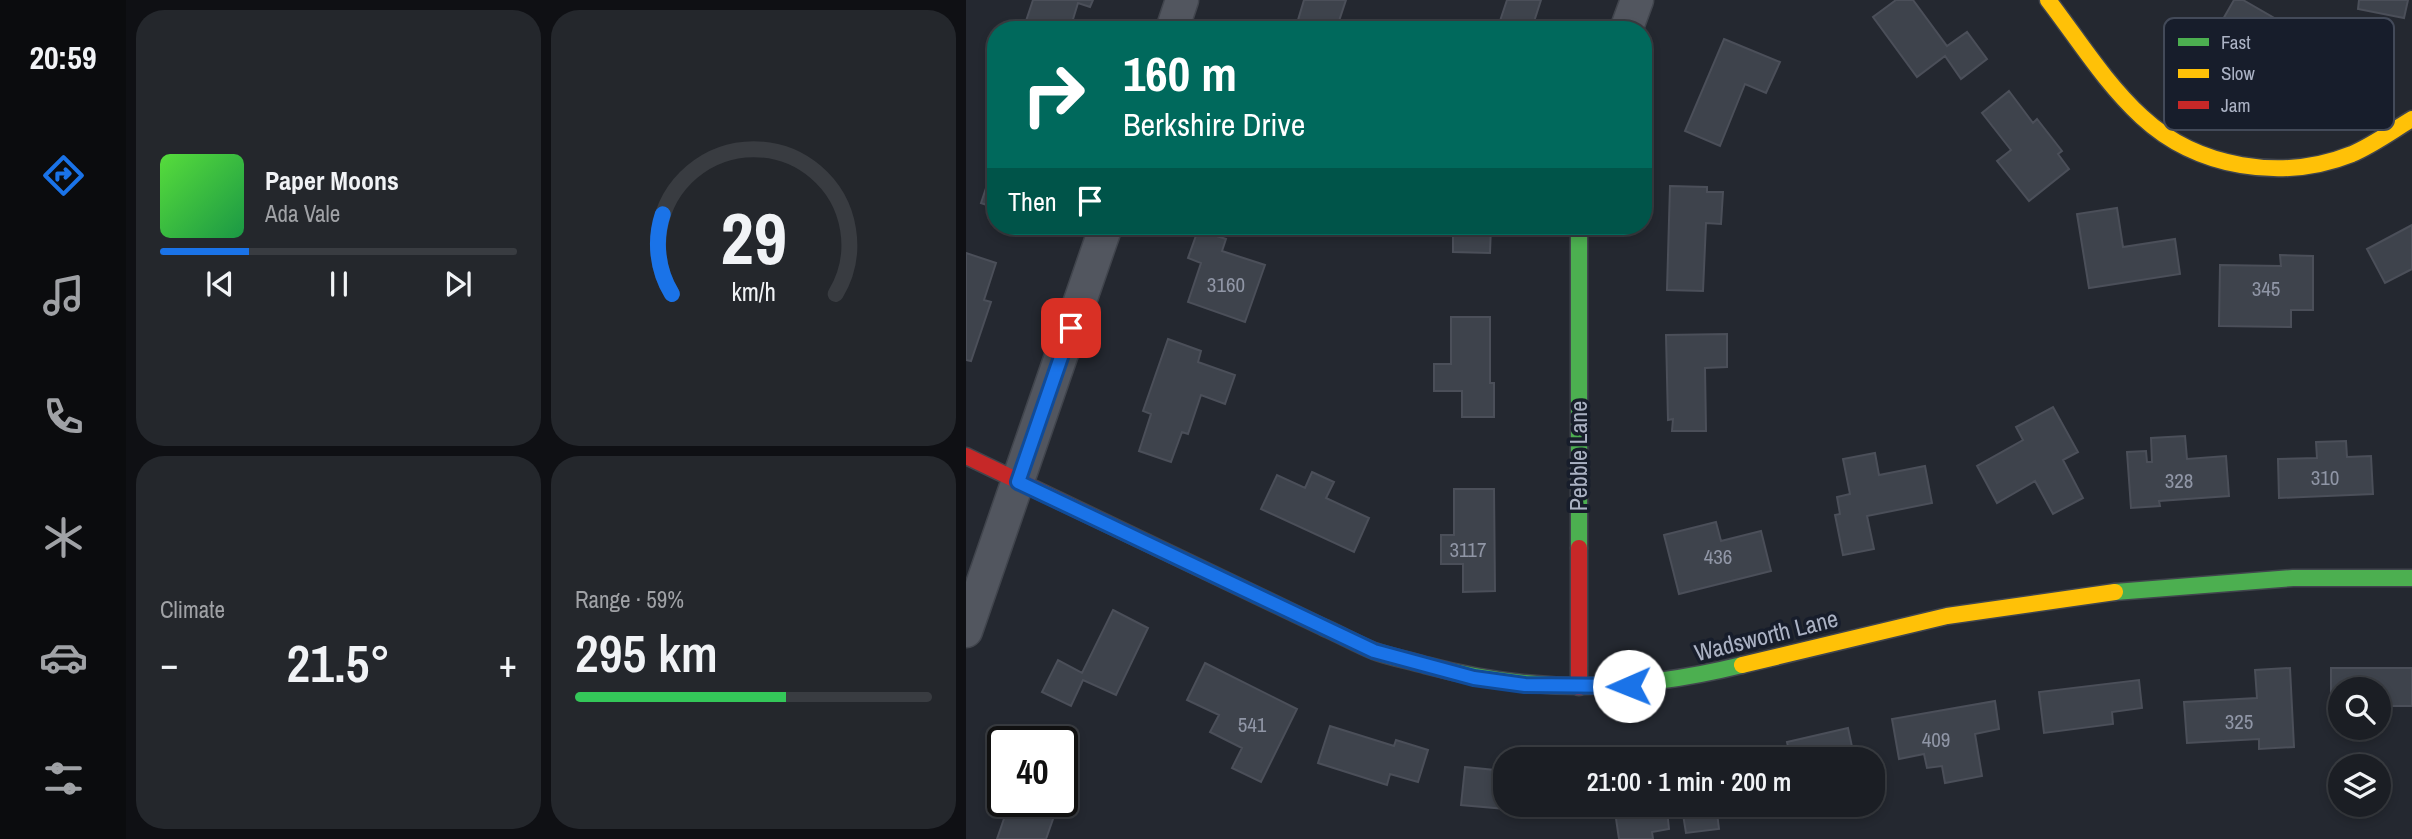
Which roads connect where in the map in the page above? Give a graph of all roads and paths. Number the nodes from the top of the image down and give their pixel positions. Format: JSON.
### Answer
{"nodes":[{"id":1,"x":1182,"y":0,"type":"edge"},
{"id":2,"x":1637,"y":0,"type":"edge"},
{"id":3,"x":2048,"y":0,"type":"edge"},
{"id":4,"x":1175,"y":21,"type":"edge"},
{"id":5,"x":1629,"y":21,"type":"edge"},
{"id":6,"x":2412,"y":119,"type":"edge"},
{"id":7,"x":2394,"y":129,"type":"edge"},
{"id":8,"x":2393,"y":130,"type":"edge"},
{"id":9,"x":1103,"y":235,"type":"edge"},
{"id":10,"x":1578,"y":235,"type":"edge"},
{"id":11,"x":966,"y":456,"type":"edge"},
{"id":12,"x":1018,"y":482,"type":"junction"},
{"id":13,"x":2412,"y":578,"type":"edge"},
{"id":14,"x":966,"y":631,"type":"edge"},
{"id":15,"x":1579,"y":687,"type":"junction"}],
"edges":[{"from":1,"to":4,"type":"street"},
{"from":2,"to":5,"type":"street"},
{"from":3,"to":8,"type":"street"},
{"from":6,"to":7,"type":"street"},
{"from":9,"to":12,"type":"street"},
{"from":10,"to":15,"type":"street","name":"Pebble Lane"},
{"from":11,"to":12,"type":"street","name":"Wadsworth Lane"},
{"from":12,"to":14,"type":"street"},
{"from":12,"to":15,"type":"street","name":"Wadsworth Lane"},
{"from":13,"to":15,"type":"street","name":"Wadsworth Lane"}]}
